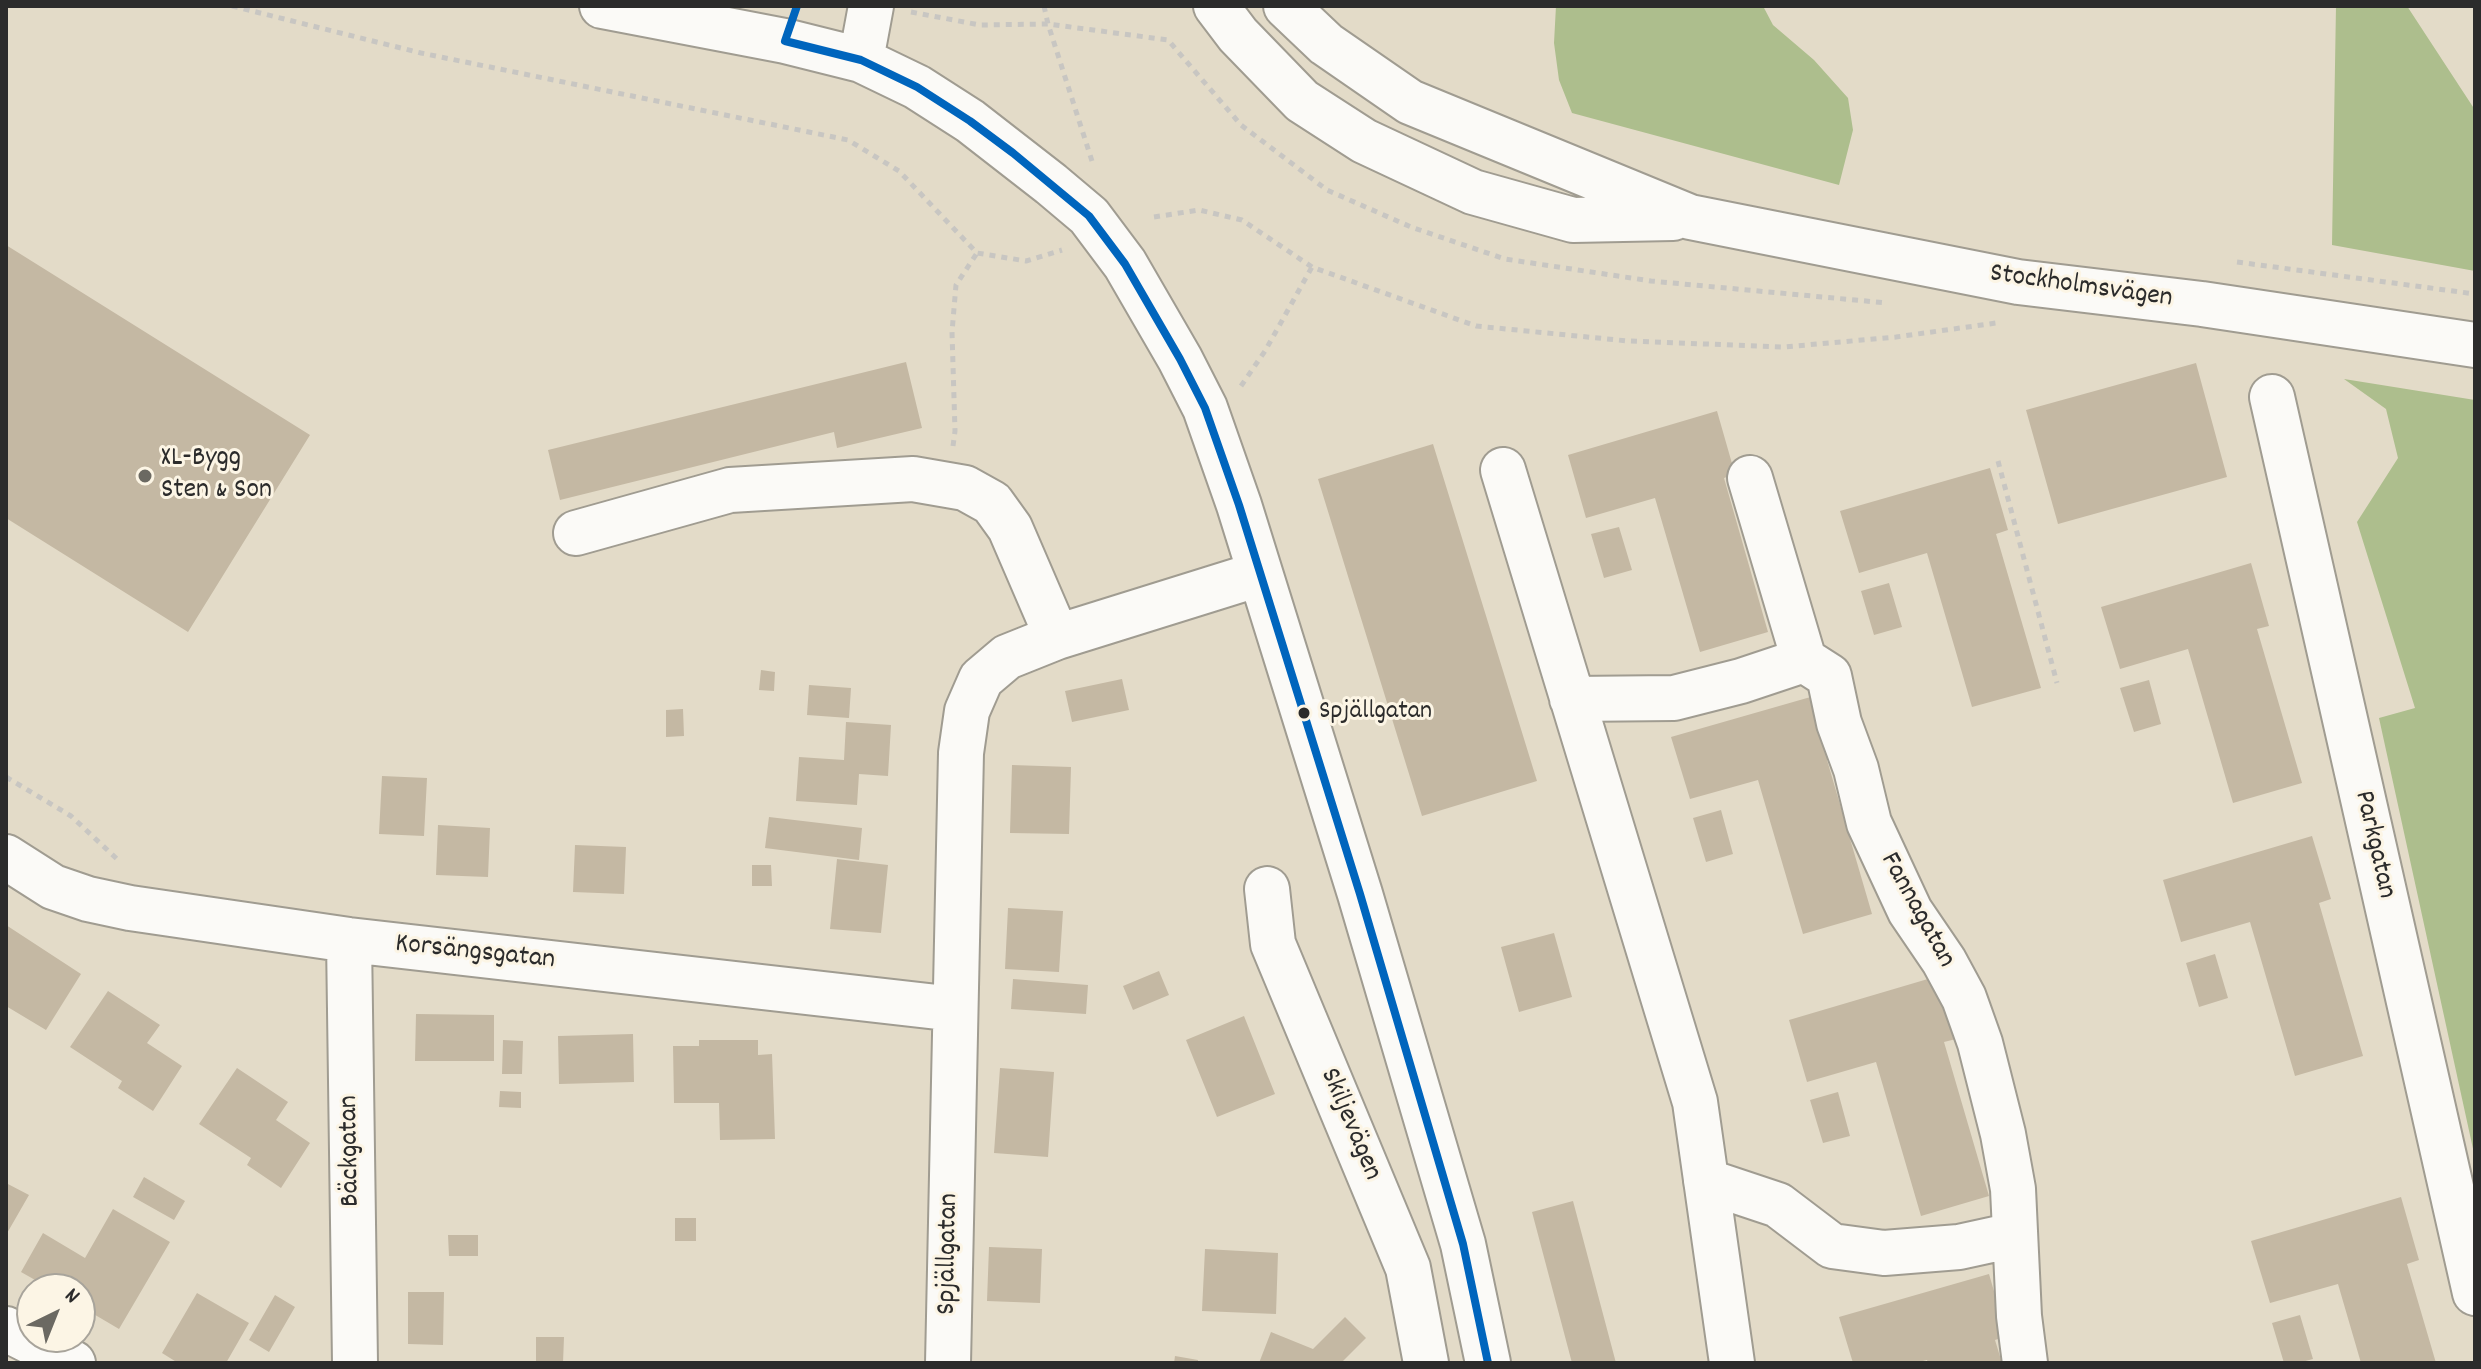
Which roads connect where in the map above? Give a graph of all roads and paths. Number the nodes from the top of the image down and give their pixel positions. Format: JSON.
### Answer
{"nodes":[{"id":1,"x":232,"y":6,"type":"edge"},
{"id":2,"x":602,"y":6,"type":"edge"},
{"id":3,"x":1216,"y":6,"type":"edge"},
{"id":4,"x":1286,"y":6,"type":"edge"},
{"id":5,"x":889,"y":9,"type":"edge"},
{"id":6,"x":791,"y":23,"type":"edge"},
{"id":7,"x":1048,"y":24,"type":"dead end"},
{"id":8,"x":861,"y":60,"type":"junction"},
{"id":9,"x":1154,"y":217,"type":"dead end"},
{"id":10,"x":1690,"y":217,"type":"junction"},
{"id":11,"x":1068,"y":248,"type":"dead end"},
{"id":12,"x":977,"y":253,"type":"junction"},
{"id":13,"x":2224,"y":261,"type":"dead end"},
{"id":14,"x":1312,"y":267,"type":"junction"},
{"id":15,"x":2475,"y":294,"type":"edge"},
{"id":16,"x":2002,"y":322,"type":"dead end"},
{"id":17,"x":2475,"y":345,"type":"edge"},
{"id":18,"x":1234,"y":396,"type":"dead end"},
{"id":19,"x":2272,"y":397,"type":"dead end"},
{"id":20,"x":1998,"y":461,"type":"dead end"},
{"id":21,"x":1503,"y":470,"type":"dead end"},
{"id":22,"x":1750,"y":478,"type":"dead end"},
{"id":23,"x":949,"y":486,"type":"junction"},
{"id":24,"x":576,"y":533,"type":"dead end"},
{"id":25,"x":1259,"y":574,"type":"junction"},
{"id":26,"x":1057,"y":637,"type":"junction"},
{"id":27,"x":1804,"y":660,"type":"junction"},
{"id":28,"x":2057,"y":683,"type":"dead end"},
{"id":29,"x":1572,"y":699,"type":"junction"},
{"id":30,"x":6,"y":777,"type":"edge"},
{"id":31,"x":6,"y":857,"type":"edge"},
{"id":32,"x":119,"y":861,"type":"dead end"},
{"id":33,"x":1267,"y":889,"type":"dead end"},
{"id":34,"x":349,"y":940,"type":"junction"},
{"id":35,"x":955,"y":1009,"type":"junction"},
{"id":36,"x":1706,"y":1181,"type":"junction"},
{"id":37,"x":2014,"y":1235,"type":"junction"},
{"id":38,"x":2475,"y":1293,"type":"edge"},
{"id":39,"x":6,"y":1329,"type":"edge"},
{"id":40,"x":73,"y":1363,"type":"edge"},
{"id":41,"x":355,"y":1363,"type":"edge"},
{"id":42,"x":948,"y":1363,"type":"edge"},
{"id":43,"x":1426,"y":1363,"type":"edge"},
{"id":44,"x":1488,"y":1363,"type":"edge"},
{"id":45,"x":1732,"y":1363,"type":"edge"},
{"id":46,"x":2025,"y":1363,"type":"edge"}],
"edges":[{"from":1,"to":12,"type":"path"},
{"from":2,"to":6,"type":"street"},
{"from":3,"to":10,"type":"street","name":"Stockholmsvägen"},
{"from":4,"to":10,"type":"street","name":"Stockholmsvägen"},
{"from":5,"to":7,"type":"path"},
{"from":5,"to":8,"type":"street"},
{"from":6,"to":8,"type":"street"},
{"from":8,"to":25,"type":"street"},
{"from":9,"to":14,"type":"path"},
{"from":10,"to":17,"type":"street","name":"Stockholmsvägen"},
{"from":11,"to":12,"type":"path"},
{"from":12,"to":23,"type":"path"},
{"from":13,"to":15,"type":"path"},
{"from":14,"to":16,"type":"path"},
{"from":14,"to":18,"type":"path"},
{"from":19,"to":38,"type":"street","name":"Parkgatan"},
{"from":20,"to":28,"type":"path"},
{"from":21,"to":29,"type":"street"},
{"from":22,"to":27,"type":"street","name":"Fannagatan"},
{"from":23,"to":24,"type":"street"},
{"from":23,"to":26,"type":"street"},
{"from":25,"to":26,"type":"street","name":"Spjällgatan"},
{"from":25,"to":44,"type":"street"},
{"from":26,"to":35,"type":"street","name":"Spjällgatan"},
{"from":27,"to":29,"type":"street"},
{"from":27,"to":37,"type":"street","name":"Fannagatan"},
{"from":29,"to":36,"type":"street"},
{"from":30,"to":32,"type":"path"},
{"from":31,"to":34,"type":"street","name":"Korsängsgatan"},
{"from":33,"to":43,"type":"street","name":"Skiljevägen"},
{"from":34,"to":35,"type":"street","name":"Korsängsgatan"},
{"from":34,"to":41,"type":"street","name":"Bäckgatan"},
{"from":35,"to":42,"type":"street","name":"Spjällgatan"},
{"from":36,"to":37,"type":"street"},
{"from":36,"to":45,"type":"street"},
{"from":37,"to":46,"type":"street","name":"Fannagatan"},
{"from":39,"to":40,"type":"street"}]}
